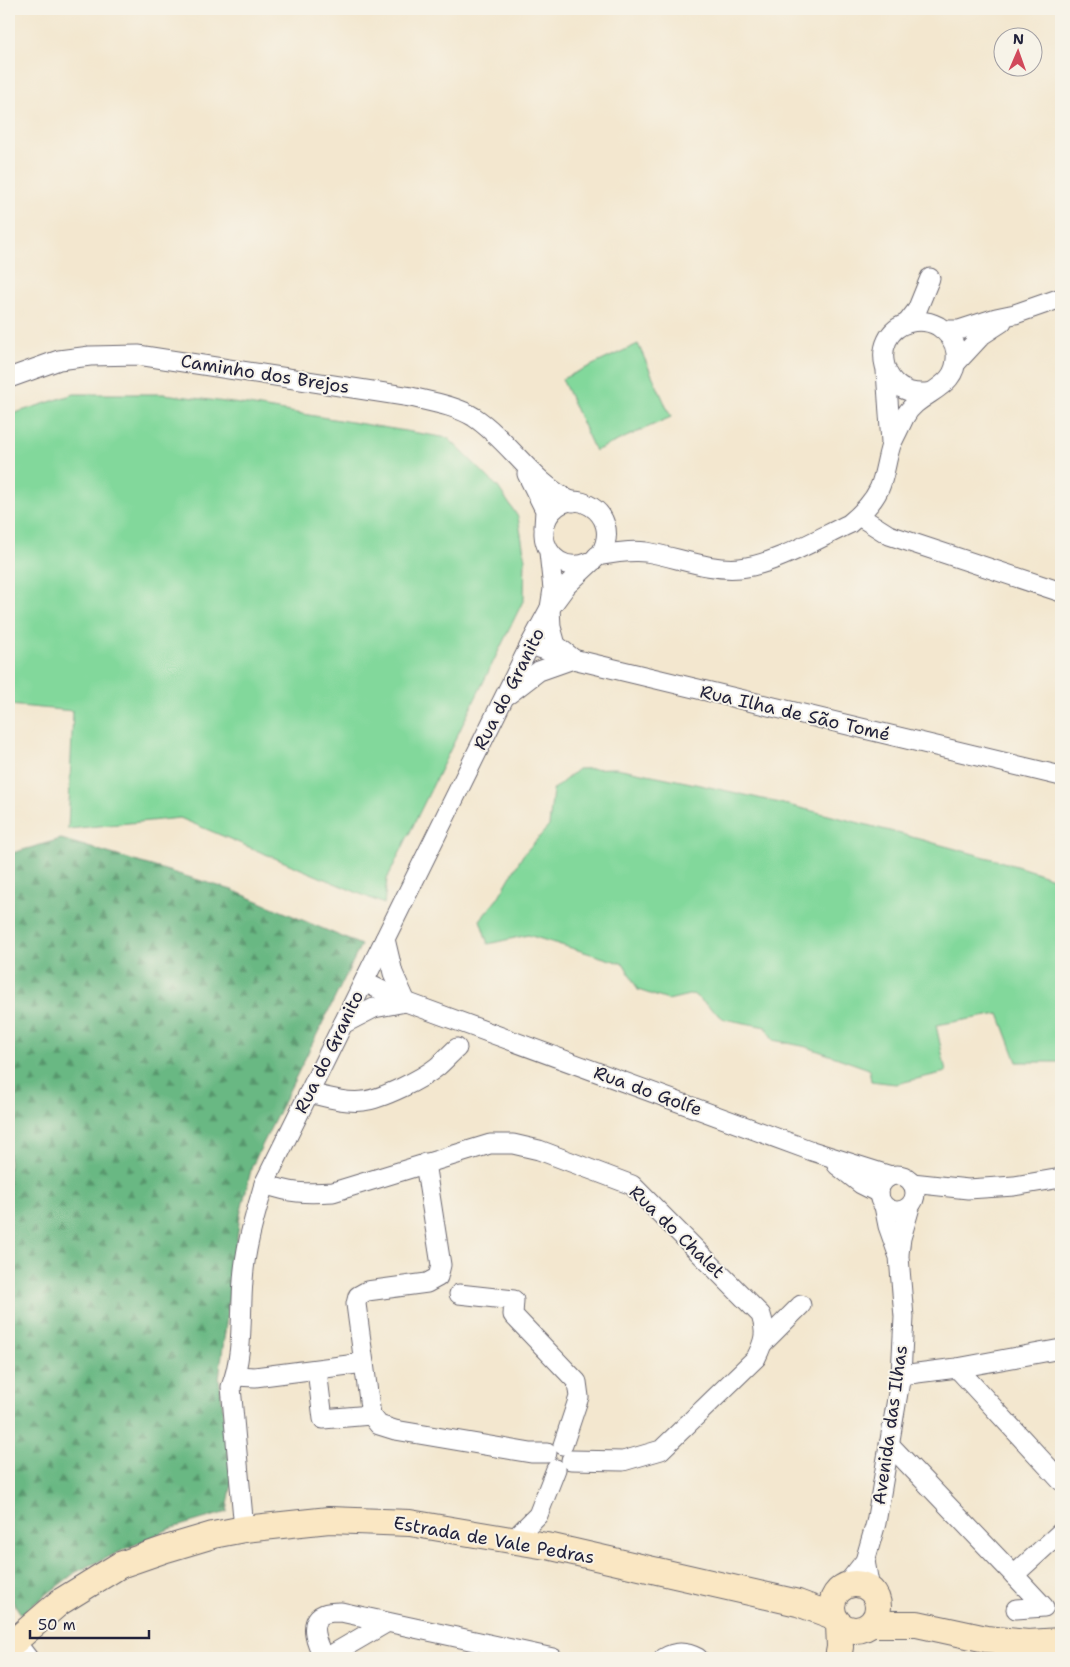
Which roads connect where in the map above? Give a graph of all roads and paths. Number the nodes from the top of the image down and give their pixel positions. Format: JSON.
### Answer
{"nodes":[{"id":1,"x":1061,"y":298,"type":"edge"},
{"id":2,"x":1016,"y":314,"type":"junction"},
{"id":3,"x":907,"y":323,"type":"junction"},
{"id":4,"x":940,"y":327,"type":"junction"},
{"id":5,"x":956,"y":363,"type":"junction"},
{"id":6,"x":886,"y":371,"type":"junction"},
{"id":7,"x":9,"y":378,"type":"edge"},
{"id":8,"x":932,"y":392,"type":"junction"},
{"id":9,"x":892,"y":445,"type":"junction"},
{"id":10,"x":510,"y":448,"type":"junction"},
{"id":11,"x":573,"y":502,"type":"junction"},
{"id":12,"x":859,"y":516,"type":"junction"},
{"id":13,"x":607,"y":527,"type":"junction"},
{"id":14,"x":544,"y":528,"type":"junction"},
{"id":15,"x":549,"y":552,"type":"junction"},
{"id":16,"x":645,"y":552,"type":"junction"},
{"id":17,"x":595,"y":559,"type":"junction"},
{"id":18,"x":1061,"y":592,"type":"edge"},
{"id":19,"x":550,"y":608,"type":"junction"},
{"id":20,"x":530,"y":645,"type":"junction"},
{"id":21,"x":573,"y":659,"type":"junction"},
{"id":22,"x":503,"y":699,"type":"junction"},
{"id":23,"x":1061,"y":776,"type":"edge"},
{"id":24,"x":384,"y":939,"type":"junction"},
{"id":25,"x":364,"y":982,"type":"junction"},
{"id":26,"x":406,"y":1002,"type":"junction"},
{"id":27,"x":343,"y":1024,"type":"junction"},
{"id":28,"x":457,"y":1048,"type":"dead end"},
{"id":29,"x":309,"y":1093,"type":"junction"},
{"id":30,"x":812,"y":1151,"type":"junction"},
{"id":31,"x":425,"y":1163,"type":"junction"},
{"id":32,"x":891,"y":1176,"type":"junction"},
{"id":33,"x":1061,"y":1178,"type":"edge"},
{"id":34,"x":264,"y":1184,"type":"junction"},
{"id":35,"x":912,"y":1196,"type":"junction"},
{"id":36,"x":882,"y":1200,"type":"junction"},
{"id":37,"x":898,"y":1257,"type":"junction"},
{"id":38,"x":459,"y":1294,"type":"dead end"},
{"id":39,"x":801,"y":1305,"type":"dead end"},
{"id":40,"x":763,"y":1343,"type":"junction"},
{"id":41,"x":1061,"y":1349,"type":"edge"},
{"id":42,"x":364,"y":1363,"type":"junction"},
{"id":43,"x":957,"y":1368,"type":"junction"},
{"id":44,"x":317,"y":1370,"type":"junction"},
{"id":45,"x":901,"y":1375,"type":"junction"},
{"id":46,"x":235,"y":1376,"type":"junction"},
{"id":47,"x":375,"y":1420,"type":"junction"},
{"id":48,"x":889,"y":1444,"type":"junction"},
{"id":49,"x":559,"y":1457,"type":"junction"},
{"id":50,"x":1061,"y":1480,"type":"edge"},
{"id":51,"x":538,"y":1514,"type":"junction"},
{"id":52,"x":244,"y":1529,"type":"junction"},
{"id":53,"x":1061,"y":1532,"type":"edge"},
{"id":54,"x":512,"y":1541,"type":"junction"},
{"id":55,"x":552,"y":1547,"type":"junction"},
{"id":56,"x":1014,"y":1575,"type":"junction"},
{"id":57,"x":855,"y":1608,"type":"junction"},
{"id":58,"x":1016,"y":1609,"type":"dead end"},
{"id":59,"x":386,"y":1623,"type":"junction"},
{"id":60,"x":1061,"y":1641,"type":"edge"},
{"id":61,"x":17,"y":1648,"type":"edge"},
{"id":62,"x":325,"y":1658,"type":"edge"},
{"id":63,"x":553,"y":1658,"type":"edge"},
{"id":64,"x":664,"y":1658,"type":"edge"},
{"id":65,"x":698,"y":1658,"type":"edge"},
{"id":66,"x":838,"y":1658,"type":"edge"},
{"id":67,"x":854,"y":1658,"type":"edge"}],
"edges":[{"from":1,"to":2,"type":"street"},
{"from":2,"to":4,"type":"street"},
{"from":2,"to":5,"type":"street"},
{"from":3,"to":4,"type":"street"},
{"from":3,"to":4,"type":"street"},
{"from":3,"to":6,"type":"street"},
{"from":4,"to":5,"type":"street"},
{"from":5,"to":8,"type":"street"},
{"from":6,"to":8,"type":"street"},
{"from":6,"to":9,"type":"street"},
{"from":7,"to":10,"type":"street","name":"Caminho dos Brejos"},
{"from":8,"to":9,"type":"street"},
{"from":9,"to":12,"type":"street"},
{"from":10,"to":11,"type":"street","name":"Caminho dos Brejos"},
{"from":10,"to":14,"type":"street","name":"Caminho dos Brejos"},
{"from":11,"to":13,"type":"street"},
{"from":11,"to":14,"type":"street"},
{"from":12,"to":16,"type":"street"},
{"from":12,"to":18,"type":"street"},
{"from":13,"to":16,"type":"street"},
{"from":13,"to":17,"type":"street"},
{"from":14,"to":15,"type":"street"},
{"from":15,"to":17,"type":"street"},
{"from":15,"to":19,"type":"street","name":"Rua do Granito"},
{"from":16,"to":17,"type":"street"},
{"from":17,"to":19,"type":"street","name":"Rua do Granito"},
{"from":19,"to":20,"type":"street","name":"Rua do Granito"},
{"from":19,"to":21,"type":"street"},
{"from":20,"to":21,"type":"street","name":"Rua Ilha de São Tomé"},
{"from":20,"to":22,"type":"street","name":"Rua do Granito"},
{"from":21,"to":22,"type":"street"},
{"from":21,"to":23,"type":"street","name":"Rua Ilha de São Tomé"},
{"from":22,"to":24,"type":"street","name":"Rua do Granito"},
{"from":24,"to":25,"type":"street","name":"Rua do Granito"},
{"from":24,"to":26,"type":"street"},
{"from":25,"to":26,"type":"street","name":"Rua do Golfe"},
{"from":25,"to":27,"type":"street","name":"Rua do Granito"},
{"from":26,"to":27,"type":"street"},
{"from":26,"to":30,"type":"street","name":"Rua do Golfe"},
{"from":27,"to":29,"type":"street","name":"Rua do Granito"},
{"from":28,"to":29,"type":"street"},
{"from":29,"to":34,"type":"street","name":"Rua do Granito"},
{"from":30,"to":32,"type":"street","name":"Rua do Golfe"},
{"from":30,"to":36,"type":"street"},
{"from":31,"to":34,"type":"street","name":"Rua do Chalet"},
{"from":31,"to":40,"type":"street","name":"Rua do Chalet"},
{"from":31,"to":42,"type":"street"},
{"from":32,"to":35,"type":"street","name":"Rua do Golfe"},
{"from":32,"to":36,"type":"street"},
{"from":33,"to":35,"type":"street"},
{"from":34,"to":46,"type":"street","name":"Rua do Granito"},
{"from":35,"to":36,"type":"street"},
{"from":35,"to":37,"type":"street","name":"Avenida das Ilhas"},
{"from":36,"to":37,"type":"street","name":"Avenida das Ilhas"},
{"from":37,"to":45,"type":"street","name":"Avenida das Ilhas"},
{"from":38,"to":49,"type":"street"},
{"from":39,"to":40,"type":"street"},
{"from":40,"to":49,"type":"street"},
{"from":41,"to":43,"type":"street"},
{"from":42,"to":44,"type":"street"},
{"from":42,"to":47,"type":"street"},
{"from":43,"to":45,"type":"street"},
{"from":43,"to":50,"type":"street"},
{"from":44,"to":46,"type":"street"},
{"from":44,"to":47,"type":"street"},
{"from":45,"to":48,"type":"street","name":"Avenida das Ilhas"},
{"from":46,"to":52,"type":"street","name":"Rua do Granito"},
{"from":47,"to":49,"type":"street"},
{"from":48,"to":56,"type":"street"},
{"from":48,"to":57,"type":"street","name":"Avenida das Ilhas"},
{"from":49,"to":51,"type":"street"},
{"from":51,"to":54,"type":"street"},
{"from":51,"to":55,"type":"street"},
{"from":52,"to":54,"type":"main road","name":"Estrada de Vale Pedras"},
{"from":52,"to":61,"type":"main road","name":"Estrada de Vale Pedras"},
{"from":53,"to":56,"type":"street"},
{"from":54,"to":55,"type":"main road","name":"Estrada de Vale Pedras"},
{"from":55,"to":57,"type":"main road","name":"Estrada de Vale Pedras"},
{"from":56,"to":58,"type":"street"},
{"from":57,"to":60,"type":"main road"},
{"from":57,"to":66,"type":"main road"},
{"from":57,"to":67,"type":"main road"},
{"from":59,"to":62,"type":"street"},
{"from":59,"to":62,"type":"street"},
{"from":59,"to":63,"type":"street"},
{"from":64,"to":65,"type":"street"}]}
